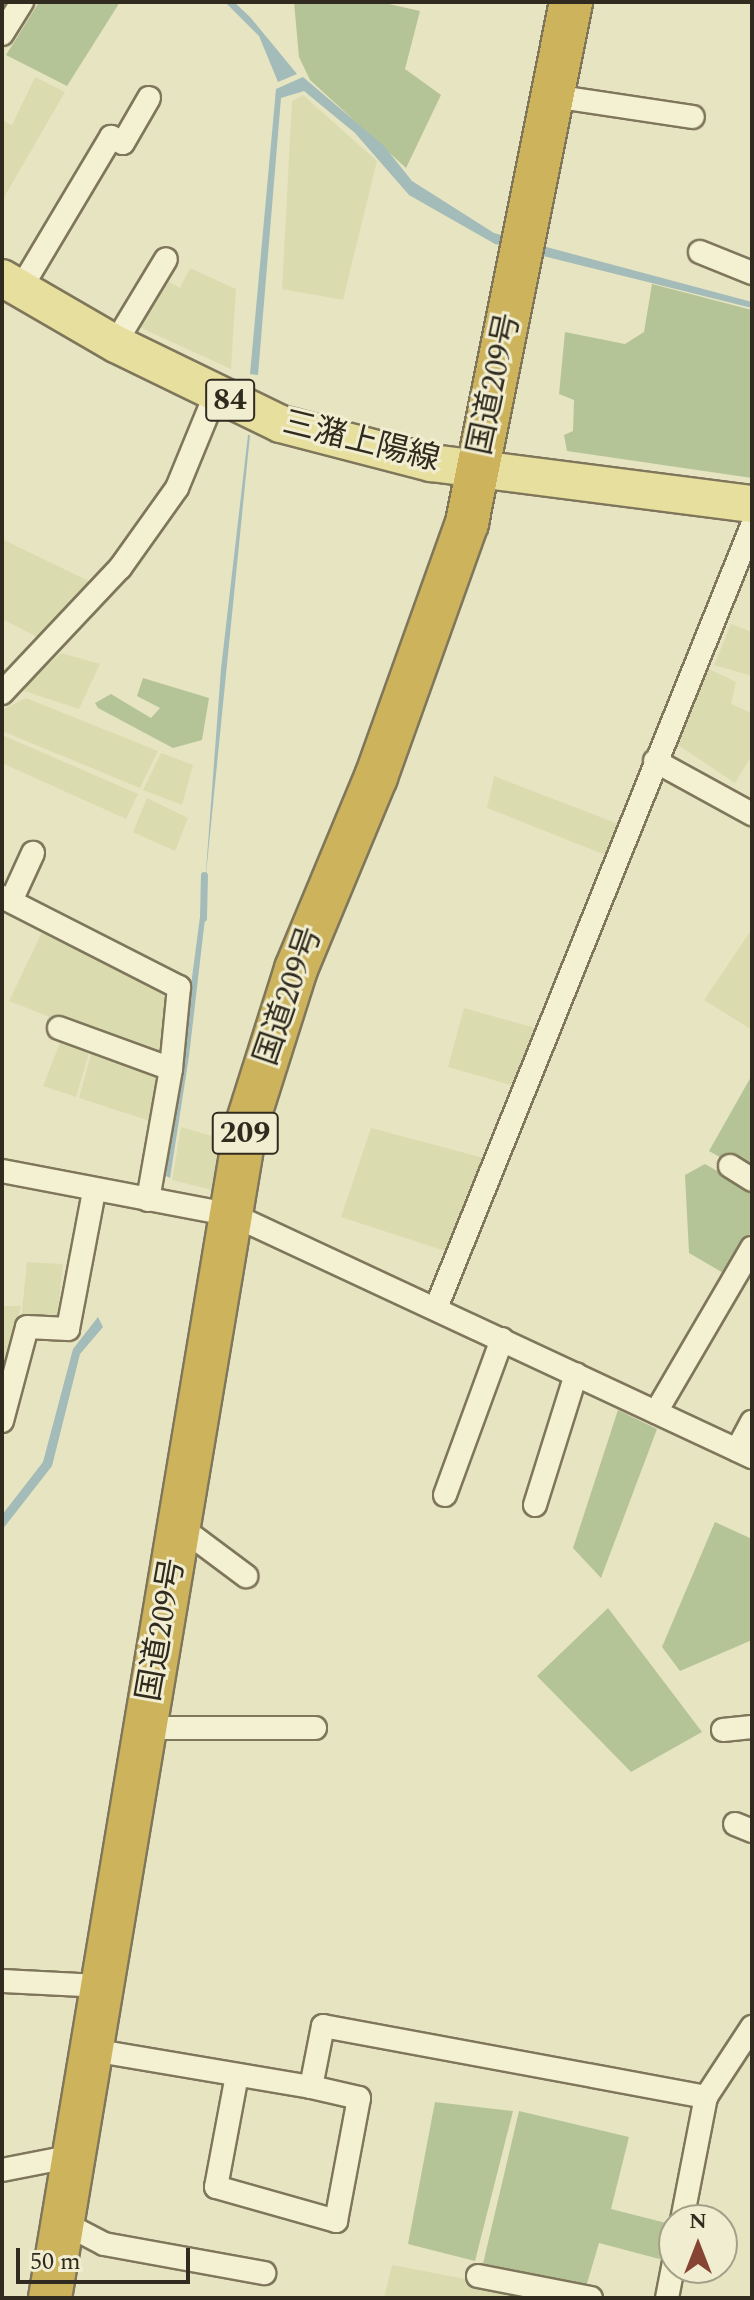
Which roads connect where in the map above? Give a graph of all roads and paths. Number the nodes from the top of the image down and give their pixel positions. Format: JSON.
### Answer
{"nodes":[{"id":1,"x":22,"y":2,"type":"edge"},
{"id":2,"x":571,"y":2,"type":"edge"},
{"id":3,"x":2,"y":34,"type":"edge"},
{"id":4,"x":149,"y":98,"type":"dead end"},
{"id":5,"x":573,"y":99,"type":"dead end"},
{"id":6,"x":693,"y":117,"type":"dead end"},
{"id":7,"x":700,"y":252,"type":"dead end"},
{"id":8,"x":166,"y":259,"type":"dead end"},
{"id":9,"x":752,"y":273,"type":"edge"},
{"id":10,"x":11,"y":283,"type":"edge"},
{"id":11,"x":125,"y":327,"type":"dead end"},
{"id":12,"x":216,"y":393,"type":"junction"},
{"id":13,"x":477,"y":468,"type":"junction"},
{"id":14,"x":752,"y":504,"type":"edge"},
{"id":15,"x":752,"y":526,"type":"edge"},
{"id":16,"x":2,"y":693,"type":"edge"},
{"id":17,"x":655,"y":761,"type":"junction"},
{"id":18,"x":752,"y":814,"type":"edge"},
{"id":19,"x":33,"y":853,"type":"dead end"},
{"id":20,"x":7,"y":899,"type":"edge"},
{"id":21,"x":59,"y":1028,"type":"dead end"},
{"id":22,"x":171,"y":1069,"type":"junction"},
{"id":23,"x":730,"y":1166,"type":"dead end"},
{"id":24,"x":2,"y":1171,"type":"edge"},
{"id":25,"x":752,"y":1180,"type":"edge"},
{"id":26,"x":94,"y":1192,"type":"junction"},
{"id":27,"x":148,"y":1200,"type":"junction"},
{"id":28,"x":233,"y":1215,"type":"junction"},
{"id":29,"x":752,"y":1248,"type":"edge"},
{"id":30,"x":436,"y":1308,"type":"junction"},
{"id":31,"x":502,"y":1339,"type":"junction"},
{"id":32,"x":576,"y":1374,"type":"junction"},
{"id":33,"x":656,"y":1412,"type":"junction"},
{"id":34,"x":2,"y":1421,"type":"edge"},
{"id":35,"x":752,"y":1422,"type":"edge"},
{"id":36,"x":745,"y":1454,"type":"edge"},
{"id":37,"x":445,"y":1495,"type":"dead end"},
{"id":38,"x":535,"y":1505,"type":"dead end"},
{"id":39,"x":195,"y":1538,"type":"dead end"},
{"id":40,"x":246,"y":1576,"type":"dead end"},
{"id":41,"x":752,"y":1727,"type":"edge"},
{"id":42,"x":146,"y":1728,"type":"junction"},
{"id":43,"x":315,"y":1728,"type":"dead end"},
{"id":44,"x":723,"y":1730,"type":"dead end"},
{"id":45,"x":2,"y":1981,"type":"edge"},
{"id":46,"x":102,"y":1986,"type":"junction"},
{"id":47,"x":752,"y":2027,"type":"edge"},
{"id":48,"x":92,"y":2050,"type":"junction"},
{"id":49,"x":237,"y":2075,"type":"junction"},
{"id":50,"x":311,"y":2087,"type":"junction"},
{"id":51,"x":706,"y":2097,"type":"junction"},
{"id":52,"x":74,"y":2156,"type":"junction"},
{"id":53,"x":2,"y":2170,"type":"edge"},
{"id":54,"x":685,"y":2204,"type":"edge"},
{"id":55,"x":62,"y":2222,"type":"junction"},
{"id":56,"x":264,"y":2273,"type":"dead end"},
{"id":57,"x":478,"y":2276,"type":"dead end"},
{"id":58,"x":50,"y":2298,"type":"edge"},
{"id":59,"x":591,"y":2298,"type":"edge"}],
"edges":[{"from":1,"to":3,"type":"street"},
{"from":2,"to":13,"type":"highway","name":"国道209号","number":"209"},
{"from":4,"to":10,"type":"street"},
{"from":5,"to":6,"type":"street"},
{"from":7,"to":9,"type":"street"},
{"from":8,"to":11,"type":"street"},
{"from":10,"to":12,"type":"main road","name":"三潴上陽線","number":"84"},
{"from":12,"to":13,"type":"main road","name":"三潴上陽線","number":"84"},
{"from":12,"to":16,"type":"street"},
{"from":13,"to":14,"type":"main road","name":"三潴上陽線","number":"84"},
{"from":13,"to":28,"type":"highway","name":"国道209号","number":"209"},
{"from":15,"to":17,"type":"street"},
{"from":17,"to":18,"type":"street"},
{"from":17,"to":30,"type":"street"},
{"from":19,"to":20,"type":"street"},
{"from":20,"to":22,"type":"street"},
{"from":21,"to":22,"type":"street"},
{"from":22,"to":27,"type":"street"},
{"from":23,"to":25,"type":"street"},
{"from":24,"to":26,"type":"street"},
{"from":26,"to":27,"type":"street"},
{"from":26,"to":34,"type":"street"},
{"from":27,"to":28,"type":"street"},
{"from":28,"to":30,"type":"street"},
{"from":28,"to":42,"type":"highway","name":"国道209号","number":"209"},
{"from":29,"to":33,"type":"street"},
{"from":30,"to":31,"type":"street"},
{"from":31,"to":32,"type":"street"},
{"from":31,"to":37,"type":"street"},
{"from":32,"to":33,"type":"street"},
{"from":32,"to":38,"type":"street"},
{"from":33,"to":36,"type":"street"},
{"from":35,"to":36,"type":"street"},
{"from":39,"to":40,"type":"street"},
{"from":41,"to":44,"type":"street"},
{"from":42,"to":43,"type":"street"},
{"from":42,"to":46,"type":"highway","name":"国道209号","number":"209"},
{"from":45,"to":46,"type":"street"},
{"from":46,"to":48,"type":"highway","name":"国道209号","number":"209"},
{"from":47,"to":51,"type":"street"},
{"from":48,"to":49,"type":"street"},
{"from":48,"to":52,"type":"highway","name":"国道209号","number":"209"},
{"from":49,"to":50,"type":"street"},
{"from":49,"to":50,"type":"street"},
{"from":50,"to":51,"type":"street"},
{"from":51,"to":54,"type":"street"},
{"from":52,"to":53,"type":"street"},
{"from":52,"to":55,"type":"highway","name":"国道209号","number":"209"},
{"from":55,"to":56,"type":"street"},
{"from":55,"to":58,"type":"highway","name":"国道209号","number":"209"},
{"from":57,"to":59,"type":"street"}]}
